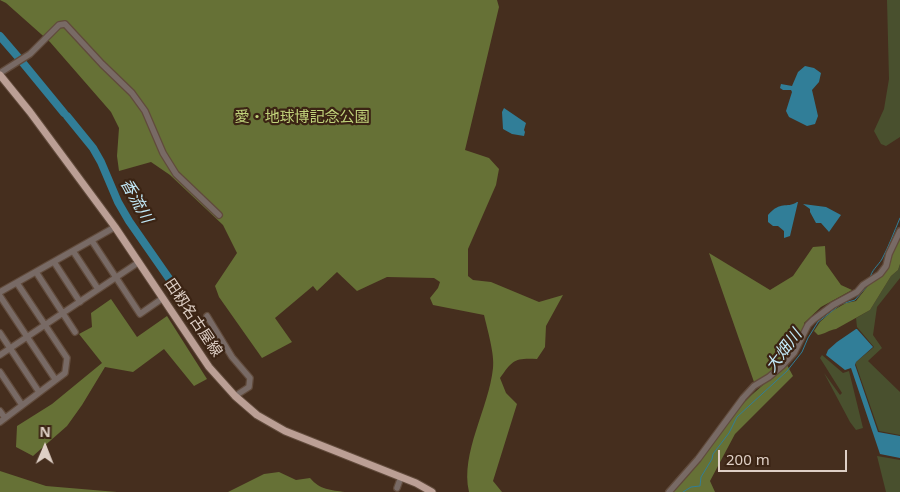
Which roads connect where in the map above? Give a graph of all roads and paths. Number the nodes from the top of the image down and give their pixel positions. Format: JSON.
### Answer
{"nodes":[{"id":1,"x":0,"y":74,"type":"edge"},
{"id":2,"x":219,"y":215,"type":"dead end"},
{"id":3,"x":115,"y":227,"type":"junction"},
{"id":4,"x":900,"y":231,"type":"edge"},
{"id":5,"x":92,"y":241,"type":"junction"},
{"id":6,"x":73,"y":251,"type":"junction"},
{"id":7,"x":54,"y":262,"type":"junction"},
{"id":8,"x":139,"y":262,"type":"junction"},
{"id":9,"x":36,"y":272,"type":"junction"},
{"id":10,"x":116,"y":278,"type":"junction"},
{"id":11,"x":17,"y":282,"type":"junction"},
{"id":12,"x":98,"y":289,"type":"junction"},
{"id":13,"x":0,"y":294,"type":"edge"},
{"id":14,"x":163,"y":298,"type":"junction"},
{"id":15,"x":80,"y":302,"type":"junction"},
{"id":16,"x":63,"y":313,"type":"junction"},
{"id":17,"x":207,"y":316,"type":"dead end"},
{"id":18,"x":45,"y":325,"type":"junction"},
{"id":19,"x":75,"y":332,"type":"dead end"},
{"id":20,"x":0,"y":333,"type":"edge"},
{"id":21,"x":27,"y":337,"type":"junction"},
{"id":22,"x":10,"y":348,"type":"junction"},
{"id":23,"x":0,"y":355,"type":"edge"},
{"id":24,"x":0,"y":372,"type":"edge"},
{"id":25,"x":55,"y":379,"type":"junction"},
{"id":26,"x":39,"y":392,"type":"junction"},
{"id":27,"x":235,"y":396,"type":"junction"},
{"id":28,"x":22,"y":405,"type":"junction"},
{"id":29,"x":0,"y":410,"type":"edge"},
{"id":30,"x":2,"y":420,"type":"edge"},
{"id":31,"x":401,"y":477,"type":"junction"},
{"id":32,"x":397,"y":488,"type":"dead end"},
{"id":33,"x":432,"y":492,"type":"edge"},
{"id":34,"x":669,"y":492,"type":"edge"}],
"edges":[{"from":1,"to":2,"type":"street"},
{"from":1,"to":3,"type":"main road","name":"田籾名古屋線"},
{"from":3,"to":5,"type":"street"},
{"from":3,"to":8,"type":"main road","name":"田籾名古屋線"},
{"from":4,"to":34,"type":"street"},
{"from":5,"to":6,"type":"street"},
{"from":5,"to":10,"type":"street"},
{"from":6,"to":7,"type":"street"},
{"from":6,"to":12,"type":"street"},
{"from":7,"to":9,"type":"street"},
{"from":7,"to":15,"type":"street"},
{"from":8,"to":10,"type":"street"},
{"from":8,"to":14,"type":"main road","name":"田籾名古屋線"},
{"from":9,"to":11,"type":"street"},
{"from":9,"to":16,"type":"street"},
{"from":10,"to":12,"type":"street"},
{"from":10,"to":14,"type":"street"},
{"from":11,"to":13,"type":"street"},
{"from":11,"to":18,"type":"street"},
{"from":12,"to":15,"type":"street"},
{"from":13,"to":21,"type":"street"},
{"from":14,"to":27,"type":"main road","name":"田籾名古屋線"},
{"from":15,"to":16,"type":"street"},
{"from":16,"to":18,"type":"street"},
{"from":16,"to":19,"type":"street"},
{"from":17,"to":27,"type":"street"},
{"from":18,"to":21,"type":"street"},
{"from":18,"to":25,"type":"street"},
{"from":20,"to":22,"type":"street"},
{"from":21,"to":22,"type":"street"},
{"from":21,"to":25,"type":"street"},
{"from":22,"to":23,"type":"street"},
{"from":22,"to":26,"type":"street"},
{"from":24,"to":28,"type":"street"},
{"from":25,"to":26,"type":"street"},
{"from":26,"to":28,"type":"street"},
{"from":27,"to":31,"type":"main road","name":"田籾名古屋線"},
{"from":28,"to":30,"type":"street"},
{"from":29,"to":30,"type":"street"},
{"from":31,"to":32,"type":"street"},
{"from":31,"to":33,"type":"main road","name":"田籾名古屋線"}]}
